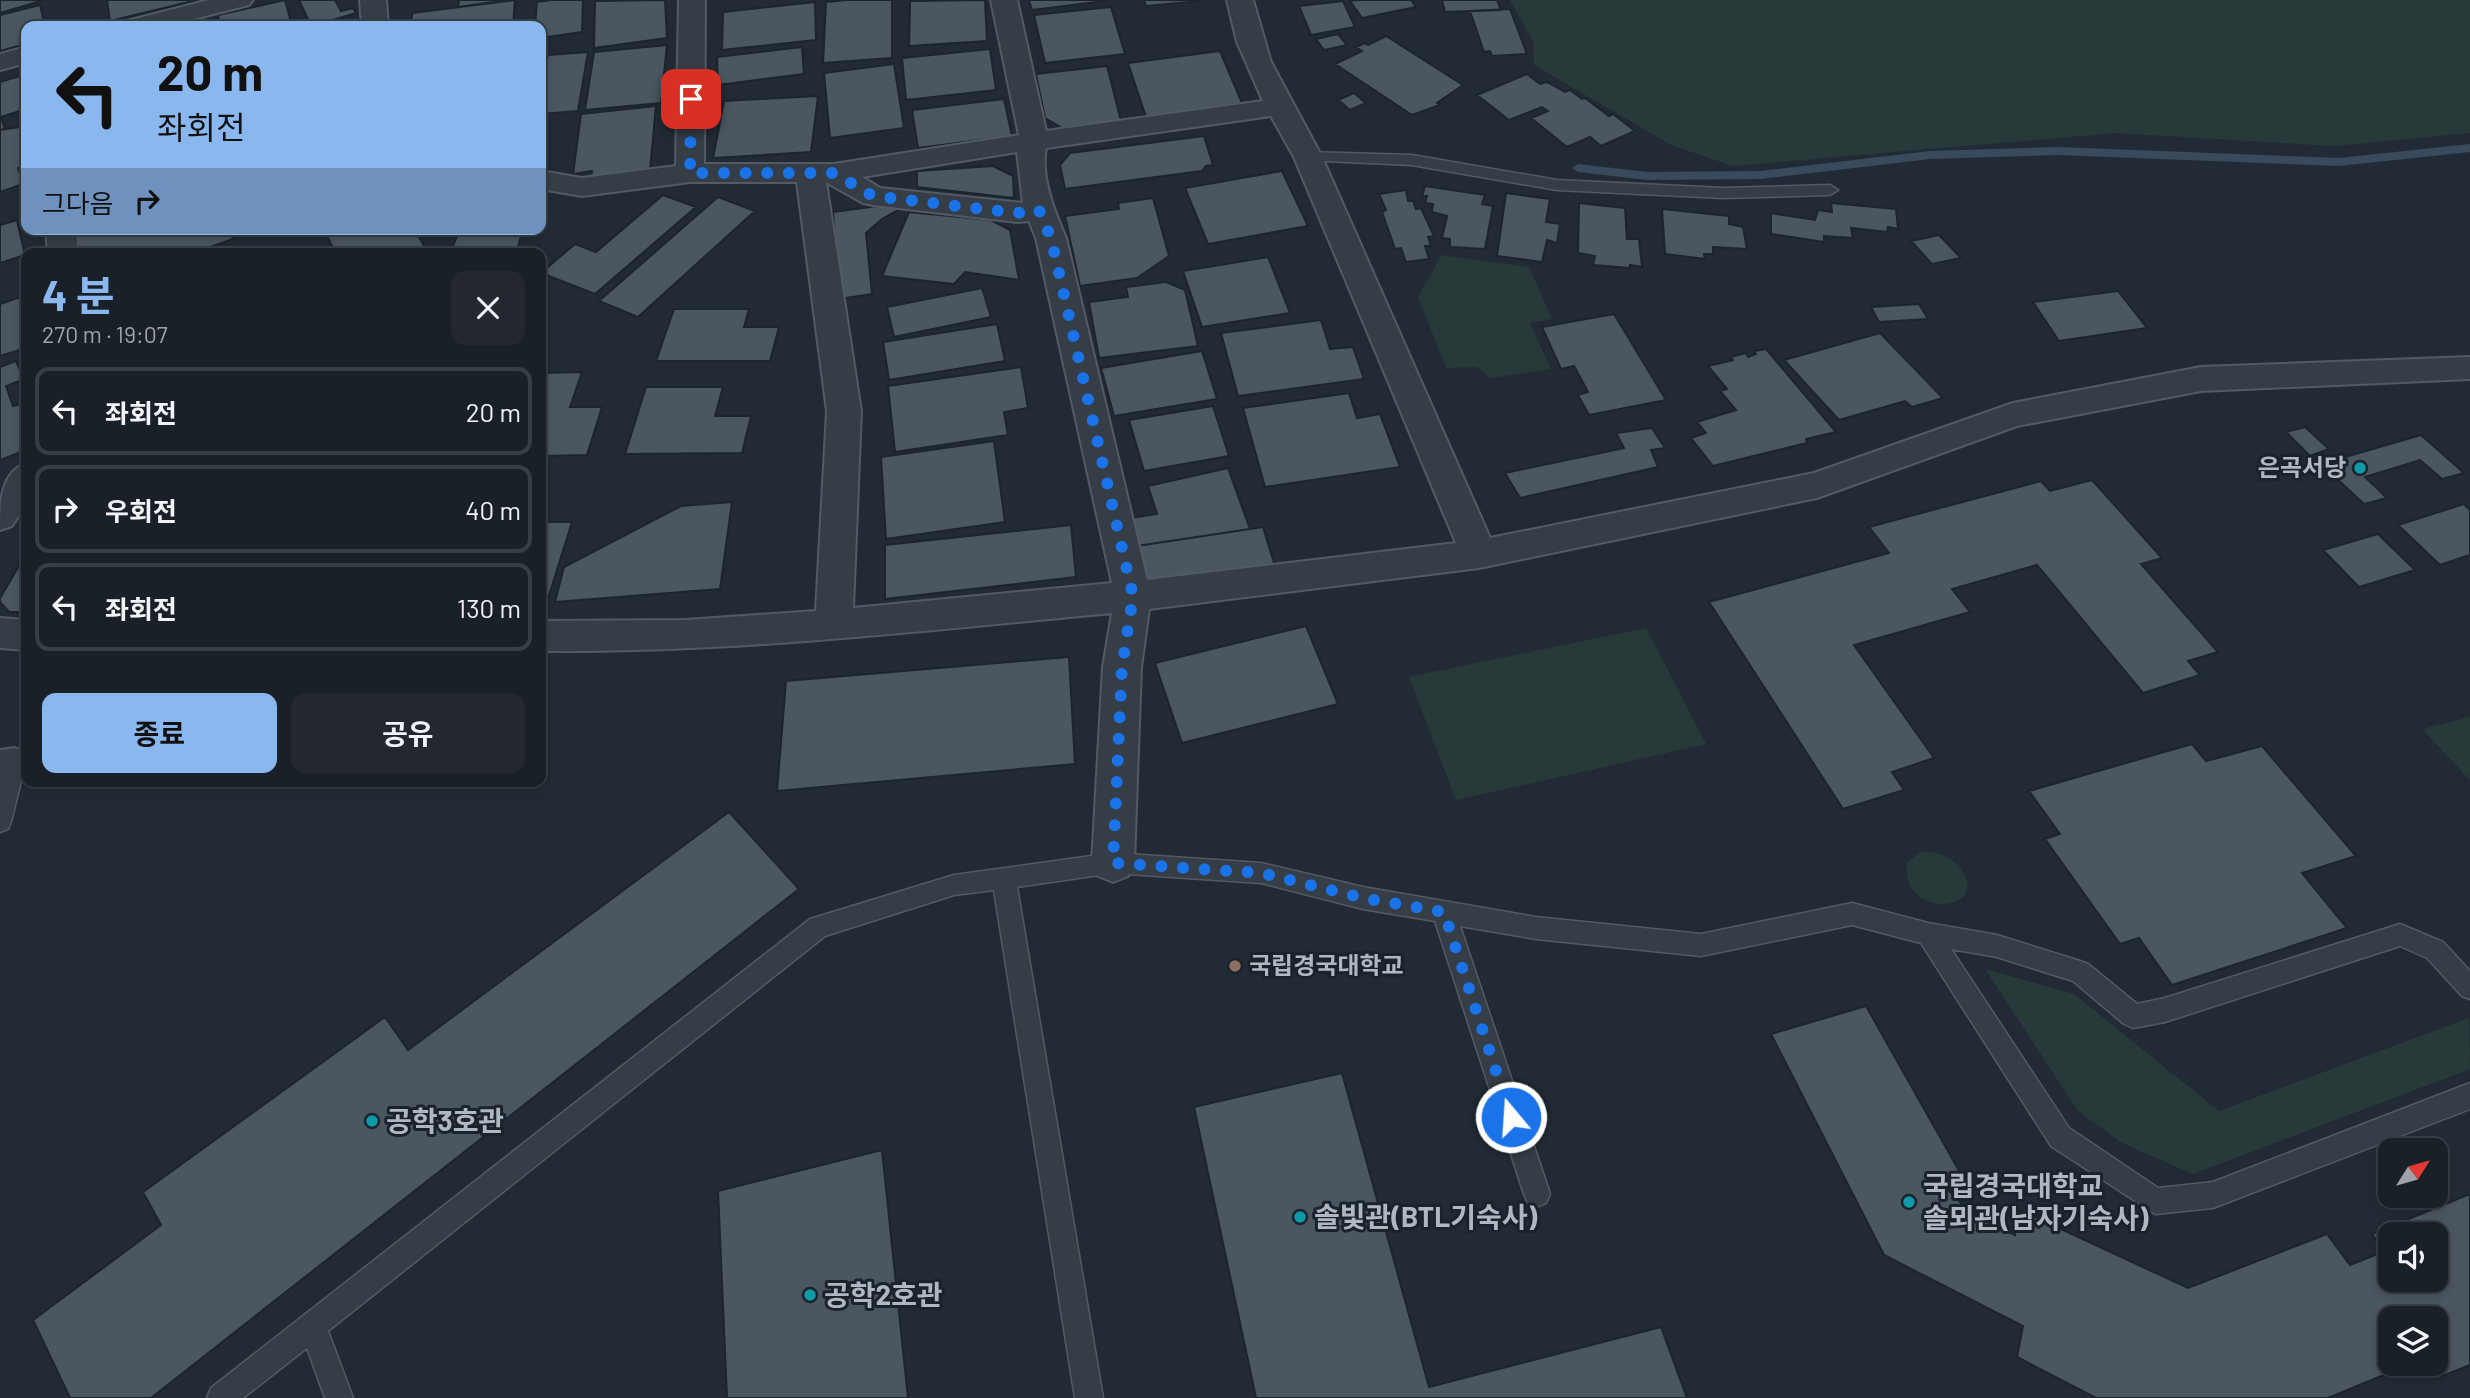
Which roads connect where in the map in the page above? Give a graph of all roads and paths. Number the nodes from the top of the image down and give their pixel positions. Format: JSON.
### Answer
{"nodes":[{"id":1,"x":240,"y":0,"type":"edge"},
{"id":2,"x":373,"y":0,"type":"edge"},
{"id":3,"x":692,"y":0,"type":"edge"},
{"id":4,"x":1004,"y":0,"type":"edge"},
{"id":5,"x":1240,"y":0,"type":"edge"},
{"id":6,"x":156,"y":21,"type":"edge"},
{"id":7,"x":375,"y":21,"type":"edge"},
{"id":8,"x":21,"y":56,"type":"edge"},
{"id":9,"x":0,"y":62,"type":"edge"},
{"id":10,"x":1279,"y":107,"type":"junction"},
{"id":11,"x":1034,"y":142,"type":"junction"},
{"id":12,"x":1307,"y":157,"type":"junction"},
{"id":13,"x":690,"y":173,"type":"junction"},
{"id":14,"x":822,"y":174,"type":"junction"},
{"id":15,"x":546,"y":181,"type":"edge"},
{"id":16,"x":1830,"y":190,"type":"dead end"},
{"id":17,"x":1039,"y":210,"type":"junction"},
{"id":18,"x":2470,"y":368,"type":"edge"},
{"id":19,"x":21,"y":483,"type":"edge"},
{"id":20,"x":0,"y":517,"type":"edge"},
{"id":21,"x":1479,"y":554,"type":"junction"},
{"id":22,"x":1133,"y":596,"type":"junction"},
{"id":23,"x":834,"y":625,"type":"junction"},
{"id":24,"x":0,"y":633,"type":"edge"},
{"id":25,"x":21,"y":635,"type":"edge"},
{"id":26,"x":546,"y":636,"type":"edge"},
{"id":27,"x":7,"y":766,"type":"edge"},
{"id":28,"x":0,"y":822,"type":"edge"},
{"id":29,"x":1113,"y":863,"type":"junction"},
{"id":30,"x":1004,"y":878,"type":"junction"},
{"id":31,"x":1444,"y":912,"type":"junction"},
{"id":32,"x":1928,"y":934,"type":"junction"},
{"id":33,"x":2470,"y":988,"type":"edge"},
{"id":34,"x":2470,"y":1096,"type":"edge"},
{"id":35,"x":1537,"y":1194,"type":"dead end"},
{"id":36,"x":313,"y":1326,"type":"junction"},
{"id":37,"x":221,"y":1398,"type":"edge"},
{"id":38,"x":339,"y":1398,"type":"edge"},
{"id":39,"x":1089,"y":1398,"type":"edge"}],
"edges":[{"from":1,"to":6,"type":"street"},
{"from":2,"to":7,"type":"street"},
{"from":3,"to":13,"type":"street"},
{"from":4,"to":11,"type":"street"},
{"from":5,"to":10,"type":"street"},
{"from":8,"to":9,"type":"street"},
{"from":10,"to":11,"type":"street"},
{"from":10,"to":12,"type":"street"},
{"from":11,"to":14,"type":"street"},
{"from":11,"to":17,"type":"street"},
{"from":12,"to":16,"type":"lane"},
{"from":12,"to":21,"type":"street"},
{"from":13,"to":14,"type":"street"},
{"from":13,"to":15,"type":"street"},
{"from":14,"to":17,"type":"street"},
{"from":14,"to":23,"type":"street"},
{"from":17,"to":22,"type":"street"},
{"from":18,"to":21,"type":"street"},
{"from":19,"to":20,"type":"street"},
{"from":21,"to":22,"type":"street"},
{"from":22,"to":23,"type":"street"},
{"from":22,"to":29,"type":"street"},
{"from":23,"to":26,"type":"street"},
{"from":24,"to":25,"type":"street"},
{"from":27,"to":28,"type":"lane"},
{"from":29,"to":30,"type":"lane"},
{"from":29,"to":31,"type":"lane"},
{"from":30,"to":36,"type":"lane"},
{"from":30,"to":39,"type":"lane"},
{"from":31,"to":32,"type":"lane"},
{"from":31,"to":35,"type":"lane"},
{"from":32,"to":33,"type":"lane"},
{"from":32,"to":34,"type":"lane"},
{"from":36,"to":37,"type":"lane"},
{"from":36,"to":38,"type":"lane"}]}
